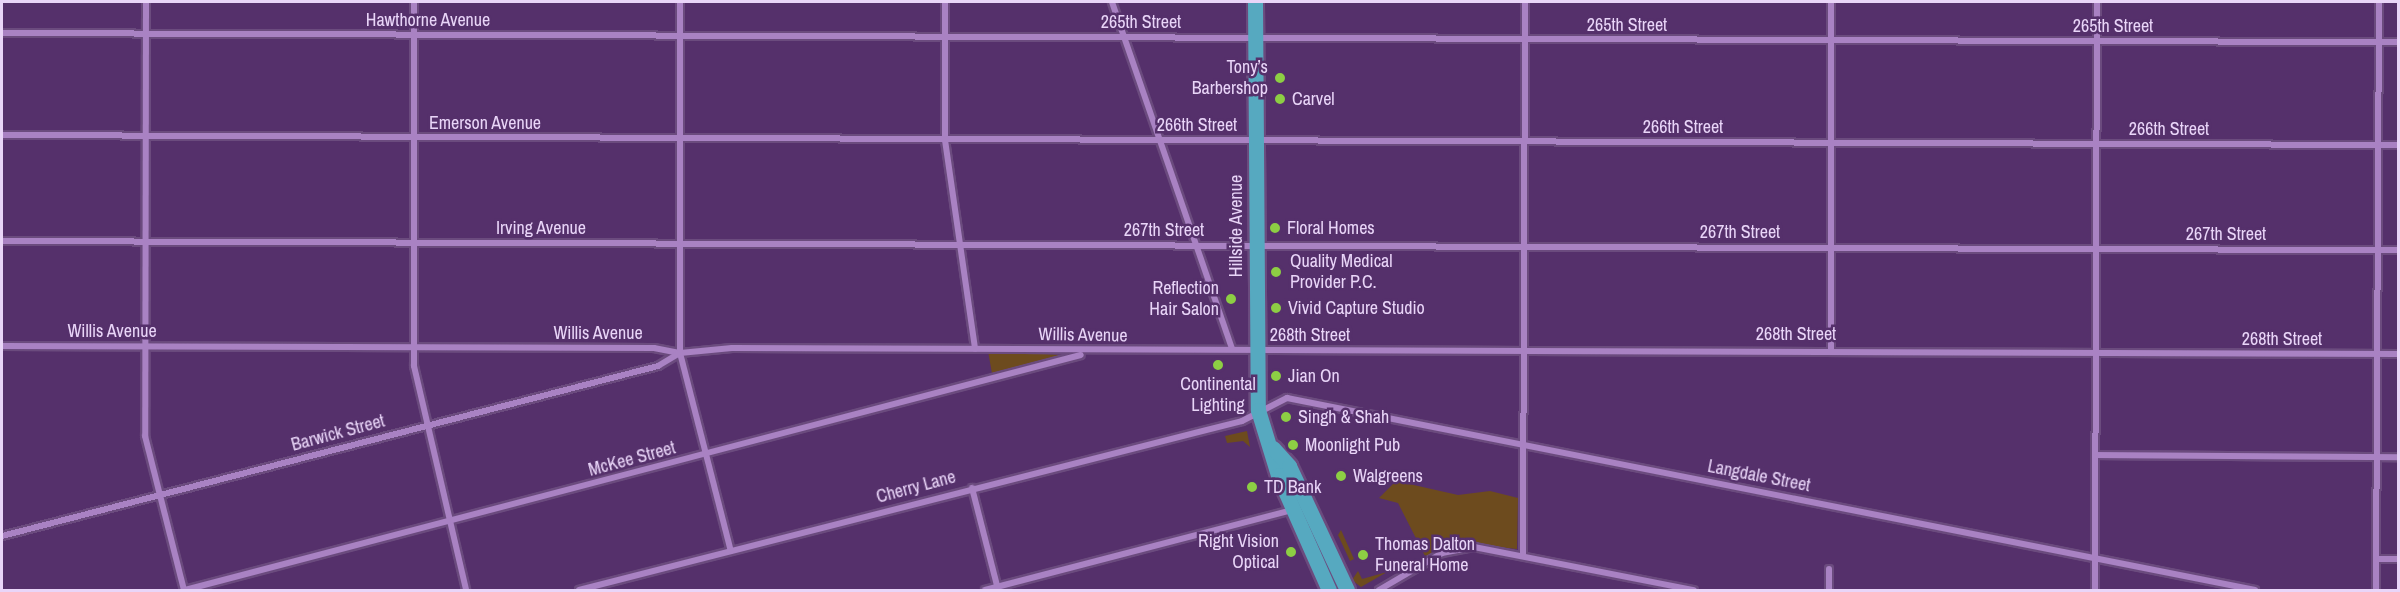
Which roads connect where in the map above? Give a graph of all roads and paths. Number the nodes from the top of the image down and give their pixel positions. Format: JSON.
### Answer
{"nodes":[{"id":1,"x":147,"y":2,"type":"edge"},
{"id":2,"x":414,"y":2,"type":"edge"},
{"id":3,"x":680,"y":2,"type":"edge"},
{"id":4,"x":945,"y":2,"type":"edge"},
{"id":5,"x":1112,"y":2,"type":"edge"},
{"id":6,"x":1255,"y":2,"type":"edge"},
{"id":7,"x":1525,"y":2,"type":"edge"},
{"id":8,"x":1830,"y":2,"type":"edge"},
{"id":9,"x":2097,"y":2,"type":"edge"},
{"id":10,"x":2379,"y":2,"type":"edge"},
{"id":11,"x":2,"y":33,"type":"edge"},
{"id":12,"x":146,"y":34,"type":"junction"},
{"id":13,"x":414,"y":35,"type":"junction"},
{"id":14,"x":680,"y":36,"type":"junction"},
{"id":15,"x":854,"y":36,"type":"joint"},
{"id":16,"x":945,"y":37,"type":"junction"},
{"id":17,"x":1122,"y":37,"type":"junction"},
{"id":18,"x":1255,"y":38,"type":"junction"},
{"id":19,"x":1525,"y":39,"type":"junction"},
{"id":20,"x":1830,"y":40,"type":"junction"},
{"id":21,"x":2097,"y":41,"type":"junction"},
{"id":22,"x":2379,"y":42,"type":"junction"},
{"id":23,"x":2398,"y":42,"type":"edge"},
{"id":24,"x":2,"y":135,"type":"edge"},
{"id":25,"x":146,"y":136,"type":"junction"},
{"id":26,"x":414,"y":137,"type":"junction"},
{"id":27,"x":680,"y":139,"type":"junction"},
{"id":28,"x":945,"y":140,"type":"junction"},
{"id":29,"x":968,"y":140,"type":"joint"},
{"id":30,"x":1156,"y":140,"type":"junction"},
{"id":31,"x":1255,"y":141,"type":"junction"},
{"id":32,"x":1524,"y":142,"type":"junction"},
{"id":33,"x":1830,"y":143,"type":"junction"},
{"id":34,"x":2096,"y":144,"type":"junction"},
{"id":35,"x":2378,"y":145,"type":"junction"},
{"id":36,"x":2398,"y":145,"type":"edge"},
{"id":37,"x":2,"y":241,"type":"edge"},
{"id":38,"x":146,"y":241,"type":"junction"},
{"id":39,"x":414,"y":242,"type":"junction"},
{"id":40,"x":679,"y":243,"type":"junction"},
{"id":41,"x":962,"y":244,"type":"junction"},
{"id":42,"x":1081,"y":244,"type":"joint"},
{"id":43,"x":1192,"y":245,"type":"junction"},
{"id":44,"x":1255,"y":245,"type":"junction"},
{"id":45,"x":1524,"y":246,"type":"junction"},
{"id":46,"x":1830,"y":247,"type":"junction"},
{"id":47,"x":2096,"y":249,"type":"junction"},
{"id":48,"x":2378,"y":250,"type":"junction"},
{"id":49,"x":2398,"y":250,"type":"edge"},
{"id":50,"x":145,"y":345,"type":"junction"},
{"id":51,"x":2,"y":346,"type":"edge"},
{"id":52,"x":414,"y":347,"type":"junction"},
{"id":53,"x":975,"y":349,"type":"junction"},
{"id":54,"x":1232,"y":349,"type":"junction"},
{"id":55,"x":1831,"y":349,"type":"junction"},
{"id":56,"x":1193,"y":350,"type":"joint"},
{"id":57,"x":1255,"y":350,"type":"junction"},
{"id":58,"x":1524,"y":351,"type":"junction"},
{"id":59,"x":680,"y":353,"type":"junction"},
{"id":60,"x":1086,"y":353,"type":"junction"},
{"id":61,"x":2095,"y":353,"type":"junction"},
{"id":62,"x":2377,"y":354,"type":"junction"},
{"id":63,"x":2398,"y":354,"type":"edge"},
{"id":64,"x":1258,"y":410,"type":"junction"},
{"id":65,"x":425,"y":426,"type":"junction"},
{"id":66,"x":1523,"y":445,"type":"junction"},
{"id":67,"x":1272,"y":447,"type":"junction"},
{"id":68,"x":706,"y":455,"type":"junction"},
{"id":69,"x":2095,"y":455,"type":"junction"},
{"id":70,"x":2377,"y":457,"type":"junction"},
{"id":71,"x":2398,"y":457,"type":"edge"},
{"id":72,"x":972,"y":488,"type":"junction"},
{"id":73,"x":159,"y":495,"type":"junction"},
{"id":74,"x":1293,"y":510,"type":"junction"},
{"id":75,"x":448,"y":522,"type":"junction"},
{"id":76,"x":2,"y":536,"type":"edge"},
{"id":77,"x":731,"y":551,"type":"junction"},
{"id":78,"x":1523,"y":554,"type":"junction"},
{"id":79,"x":2095,"y":558,"type":"junction"},
{"id":80,"x":2377,"y":559,"type":"junction"},
{"id":81,"x":2398,"y":559,"type":"edge"},
{"id":82,"x":1829,"y":569,"type":"dead end"},
{"id":83,"x":590,"y":589,"type":"edge"},
{"id":84,"x":999,"y":589,"type":"edge"},
{"id":85,"x":1676,"y":589,"type":"edge"},
{"id":86,"x":185,"y":591,"type":"edge"},
{"id":87,"x":466,"y":591,"type":"edge"},
{"id":88,"x":579,"y":591,"type":"edge"},
{"id":89,"x":985,"y":591,"type":"edge"},
{"id":90,"x":1329,"y":591,"type":"edge"},
{"id":91,"x":1347,"y":591,"type":"edge"},
{"id":92,"x":1379,"y":591,"type":"edge"},
{"id":93,"x":1694,"y":591,"type":"edge"},
{"id":94,"x":1829,"y":591,"type":"edge"},
{"id":95,"x":2095,"y":591,"type":"edge"},
{"id":96,"x":2255,"y":591,"type":"edge"},
{"id":97,"x":2376,"y":591,"type":"edge"}],
"edges":[{"from":1,"to":12,"type":"street"},
{"from":2,"to":13,"type":"street"},
{"from":3,"to":14,"type":"street"},
{"from":4,"to":16,"type":"street"},
{"from":5,"to":17,"type":"street"},
{"from":6,"to":18,"type":"main road","name":"Hillside Avenue"},
{"from":7,"to":19,"type":"street"},
{"from":8,"to":20,"type":"street"},
{"from":9,"to":21,"type":"street"},
{"from":10,"to":22,"type":"street"},
{"from":11,"to":12,"type":"street","name":"Hawthorne Avenue"},
{"from":12,"to":13,"type":"street","name":"Hawthorne Avenue"},
{"from":12,"to":25,"type":"street"},
{"from":13,"to":14,"type":"street","name":"Hawthorne Avenue"},
{"from":13,"to":26,"type":"street"},
{"from":14,"to":15,"type":"street","name":"Hawthorne Avenue"},
{"from":14,"to":27,"type":"street"},
{"from":15,"to":16,"type":"street","name":"265th Street"},
{"from":16,"to":17,"type":"street","name":"265th Street"},
{"from":16,"to":28,"type":"street"},
{"from":17,"to":18,"type":"street","name":"265th Street"},
{"from":17,"to":30,"type":"street"},
{"from":18,"to":19,"type":"street","name":"265th Street"},
{"from":18,"to":31,"type":"main road","name":"Hillside Avenue"},
{"from":19,"to":20,"type":"street","name":"265th Street"},
{"from":19,"to":32,"type":"street"},
{"from":20,"to":21,"type":"street","name":"265th Street"},
{"from":20,"to":33,"type":"street"},
{"from":21,"to":22,"type":"street","name":"265th Street"},
{"from":21,"to":34,"type":"street"},
{"from":22,"to":23,"type":"street","name":"265th Street"},
{"from":22,"to":35,"type":"street"},
{"from":24,"to":25,"type":"street","name":"Emerson Avenue"},
{"from":25,"to":26,"type":"street","name":"Emerson Avenue"},
{"from":25,"to":38,"type":"street"},
{"from":26,"to":27,"type":"street","name":"Emerson Avenue"},
{"from":26,"to":39,"type":"street"},
{"from":27,"to":28,"type":"street","name":"Emerson Avenue"},
{"from":27,"to":40,"type":"street"},
{"from":28,"to":29,"type":"street","name":"Emerson Avenue"},
{"from":28,"to":41,"type":"street"},
{"from":29,"to":30,"type":"street","name":"266th Street"},
{"from":30,"to":31,"type":"street","name":"266th Street"},
{"from":30,"to":43,"type":"street"},
{"from":31,"to":32,"type":"street","name":"266th Street"},
{"from":31,"to":44,"type":"main road","name":"Hillside Avenue"},
{"from":32,"to":33,"type":"street","name":"266th Street"},
{"from":32,"to":45,"type":"street"},
{"from":33,"to":34,"type":"street","name":"266th Street"},
{"from":33,"to":46,"type":"street"},
{"from":34,"to":35,"type":"street","name":"266th Street"},
{"from":34,"to":47,"type":"street"},
{"from":35,"to":36,"type":"street","name":"266th Street"},
{"from":35,"to":48,"type":"street"},
{"from":37,"to":38,"type":"street","name":"Irving Avenue"},
{"from":38,"to":39,"type":"street","name":"Irving Avenue"},
{"from":38,"to":50,"type":"street"},
{"from":39,"to":40,"type":"street","name":"Irving Avenue"},
{"from":39,"to":52,"type":"street"},
{"from":40,"to":41,"type":"street","name":"Irving Avenue"},
{"from":40,"to":59,"type":"street"},
{"from":41,"to":42,"type":"street","name":"Irving Avenue"},
{"from":41,"to":53,"type":"street"},
{"from":42,"to":43,"type":"street","name":"267th Street"},
{"from":43,"to":44,"type":"street","name":"267th Street"},
{"from":43,"to":54,"type":"street"},
{"from":44,"to":45,"type":"street","name":"267th Street"},
{"from":44,"to":57,"type":"main road","name":"Hillside Avenue"},
{"from":45,"to":46,"type":"street","name":"267th Street"},
{"from":45,"to":58,"type":"street"},
{"from":46,"to":47,"type":"street","name":"267th Street"},
{"from":46,"to":55,"type":"street"},
{"from":47,"to":48,"type":"street","name":"267th Street"},
{"from":47,"to":61,"type":"street"},
{"from":48,"to":49,"type":"street","name":"267th Street"},
{"from":48,"to":62,"type":"street"},
{"from":50,"to":51,"type":"street","name":"Willis Avenue"},
{"from":50,"to":52,"type":"street","name":"Willis Avenue"},
{"from":50,"to":73,"type":"street"},
{"from":52,"to":59,"type":"street","name":"Willis Avenue"},
{"from":52,"to":65,"type":"street"},
{"from":53,"to":59,"type":"street","name":"Willis Avenue"},
{"from":53,"to":60,"type":"street","name":"Willis Avenue"},
{"from":54,"to":56,"type":"street","name":"268th Street"},
{"from":54,"to":57,"type":"street","name":"268th Street"},
{"from":55,"to":58,"type":"street","name":"268th Street"},
{"from":55,"to":61,"type":"street","name":"268th Street"},
{"from":56,"to":60,"type":"street","name":"Willis Avenue"},
{"from":57,"to":58,"type":"street","name":"268th Street"},
{"from":57,"to":64,"type":"main road","name":"Hillside Avenue"},
{"from":58,"to":66,"type":"street"},
{"from":59,"to":65,"type":"street","name":"Barwick Street"},
{"from":59,"to":68,"type":"street"},
{"from":60,"to":68,"type":"street","name":"McKee Street"},
{"from":61,"to":62,"type":"street","name":"268th Street"},
{"from":61,"to":69,"type":"street"},
{"from":62,"to":63,"type":"street","name":"268th Street"},
{"from":62,"to":70,"type":"street"},
{"from":64,"to":66,"type":"street","name":"Langdale Street"},
{"from":64,"to":67,"type":"main road","name":"Hillside Avenue"},
{"from":64,"to":72,"type":"street","name":"Cherry Lane"},
{"from":65,"to":73,"type":"street","name":"Barwick Street"},
{"from":65,"to":75,"type":"street"},
{"from":66,"to":78,"type":"street"},
{"from":66,"to":79,"type":"street","name":"Langdale Street"},
{"from":67,"to":74,"type":"main road","name":"Hillside Avenue"},
{"from":67,"to":91,"type":"main road","name":"Hillside Avenue"},
{"from":68,"to":75,"type":"street","name":"McKee Street"},
{"from":68,"to":77,"type":"street"},
{"from":69,"to":70,"type":"street"},
{"from":69,"to":79,"type":"street"},
{"from":70,"to":71,"type":"street"},
{"from":70,"to":80,"type":"street"},
{"from":72,"to":77,"type":"street","name":"Cherry Lane"},
{"from":72,"to":84,"type":"street"},
{"from":73,"to":76,"type":"street","name":"Barwick Street"},
{"from":73,"to":86,"type":"street"},
{"from":74,"to":84,"type":"street"},
{"from":74,"to":90,"type":"main road","name":"Hillside Avenue"},
{"from":75,"to":86,"type":"street","name":"McKee Street"},
{"from":75,"to":87,"type":"street"},
{"from":77,"to":83,"type":"street","name":"Cherry Lane"},
{"from":78,"to":85,"type":"street"},
{"from":78,"to":92,"type":"street"},
{"from":79,"to":95,"type":"street"},
{"from":79,"to":96,"type":"street","name":"Langdale Street"},
{"from":80,"to":81,"type":"street"},
{"from":80,"to":97,"type":"street"},
{"from":82,"to":94,"type":"street"},
{"from":83,"to":88,"type":"street","name":"Cherry Lane"},
{"from":84,"to":89,"type":"street"},
{"from":85,"to":93,"type":"street"}]}
